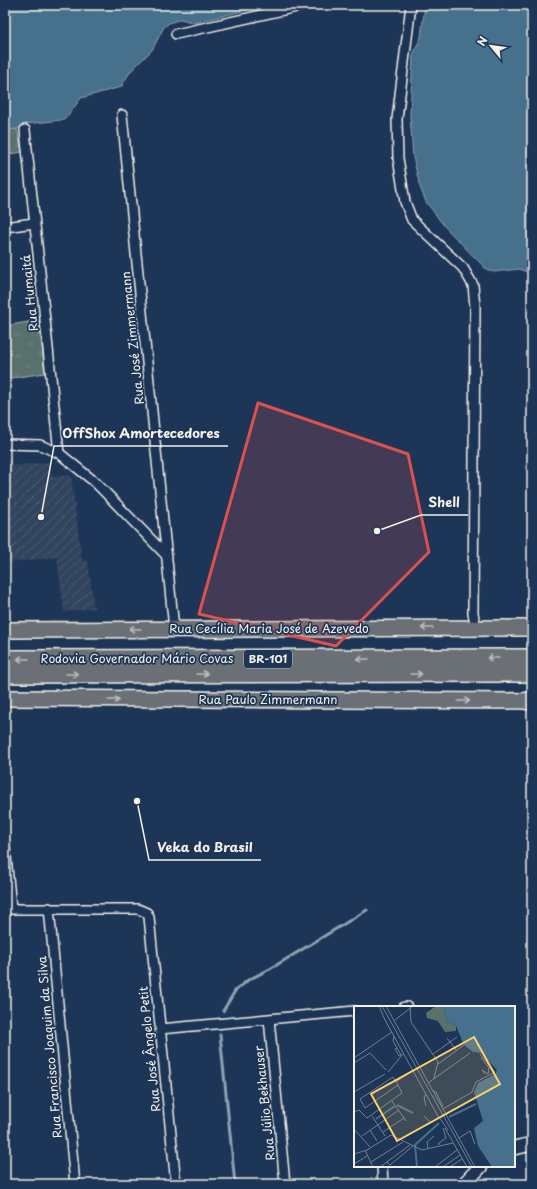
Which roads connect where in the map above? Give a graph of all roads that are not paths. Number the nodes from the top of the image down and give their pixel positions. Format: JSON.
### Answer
{"nodes":[{"id":1,"x":306,"y":5,"type":"edge"},
{"id":2,"x":411,"y":5,"type":"edge"},
{"id":3,"x":176,"y":34,"type":"dead end"},
{"id":4,"x":122,"y":115,"type":"dead end"},
{"id":5,"x":24,"y":130,"type":"dead end"},
{"id":6,"x":34,"y":223,"type":"junction"},
{"id":7,"x":5,"y":227,"type":"edge"},
{"id":8,"x":5,"y":444,"type":"edge"},
{"id":9,"x":59,"y":453,"type":"junction"},
{"id":10,"x":167,"y":556,"type":"junction"},
{"id":11,"x":476,"y":628,"type":"junction"},
{"id":12,"x":532,"y":628,"type":"edge"},
{"id":13,"x":174,"y":629,"type":"junction"},
{"id":14,"x":5,"y":630,"type":"edge"},
{"id":15,"x":532,"y":658,"type":"edge"},
{"id":16,"x":5,"y":659,"type":"edge"},
{"id":17,"x":5,"y":674,"type":"edge"},
{"id":18,"x":532,"y":674,"type":"edge"},
{"id":19,"x":5,"y":698,"type":"edge"},
{"id":20,"x":531,"y":701,"type":"edge"},
{"id":21,"x":5,"y":846,"type":"edge"},
{"id":22,"x":8,"y":908,"type":"edge"},
{"id":23,"x":48,"y":908,"type":"junction"},
{"id":24,"x":354,"y":1011,"type":"edge"},
{"id":25,"x":269,"y":1019,"type":"junction"},
{"id":26,"x":160,"y":1029,"type":"junction"},
{"id":27,"x":532,"y":1144,"type":"edge"},
{"id":28,"x":515,"y":1148,"type":"edge"},
{"id":29,"x":382,"y":1167,"type":"edge"},
{"id":30,"x":480,"y":1167,"type":"edge"},
{"id":31,"x":75,"y":1184,"type":"edge"},
{"id":32,"x":176,"y":1184,"type":"edge"},
{"id":33,"x":285,"y":1184,"type":"edge"},
{"id":34,"x":383,"y":1184,"type":"edge"},
{"id":35,"x":464,"y":1184,"type":"edge"}],
"edges":[{"from":1,"to":3,"type":"street"},
{"from":2,"to":11,"type":"street"},
{"from":4,"to":10,"type":"street","name":"Rua José Zimmermann"},
{"from":5,"to":6,"type":"street","name":"Rua Humaitá"},
{"from":6,"to":7,"type":"street"},
{"from":6,"to":9,"type":"street","name":"Rua Humaitá"},
{"from":8,"to":9,"type":"street"},
{"from":9,"to":10,"type":"street"},
{"from":10,"to":13,"type":"street","name":"Rua José Zimmermann"},
{"from":11,"to":12,"type":"main road","name":"Rua Cecília Maria José de Azevedo"},
{"from":11,"to":13,"type":"main road","name":"Rua Cecília Maria José de Azevedo","one_way":true},
{"from":13,"to":14,"type":"main road","name":"Rua Cecília Maria José de Azevedo","one_way":true},
{"from":15,"to":16,"type":"highway","name":"Rodovia Governador Mário Covas","number":"BR-101","one_way":true},
{"from":17,"to":18,"type":"highway","name":"Rodovia Governador Mário Covas","number":"BR-101","one_way":true},
{"from":19,"to":20,"type":"main road","name":"Rua Paulo Zimmermann","one_way":true},
{"from":21,"to":22,"type":"street"},
{"from":22,"to":23,"type":"street"},
{"from":23,"to":26,"type":"street","name":"Rua José Ângelo Petit"},
{"from":23,"to":31,"type":"street","name":"Rua Francisco Joaquim da Silva"},
{"from":24,"to":25,"type":"street"},
{"from":25,"to":26,"type":"street"},
{"from":25,"to":33,"type":"street","name":"Rua Júlio Bekhauser"},
{"from":26,"to":32,"type":"street","name":"Rua José Ângelo Petit"},
{"from":27,"to":28,"type":"main road"},
{"from":29,"to":34,"type":"street"},
{"from":30,"to":35,"type":"main road"}]}
